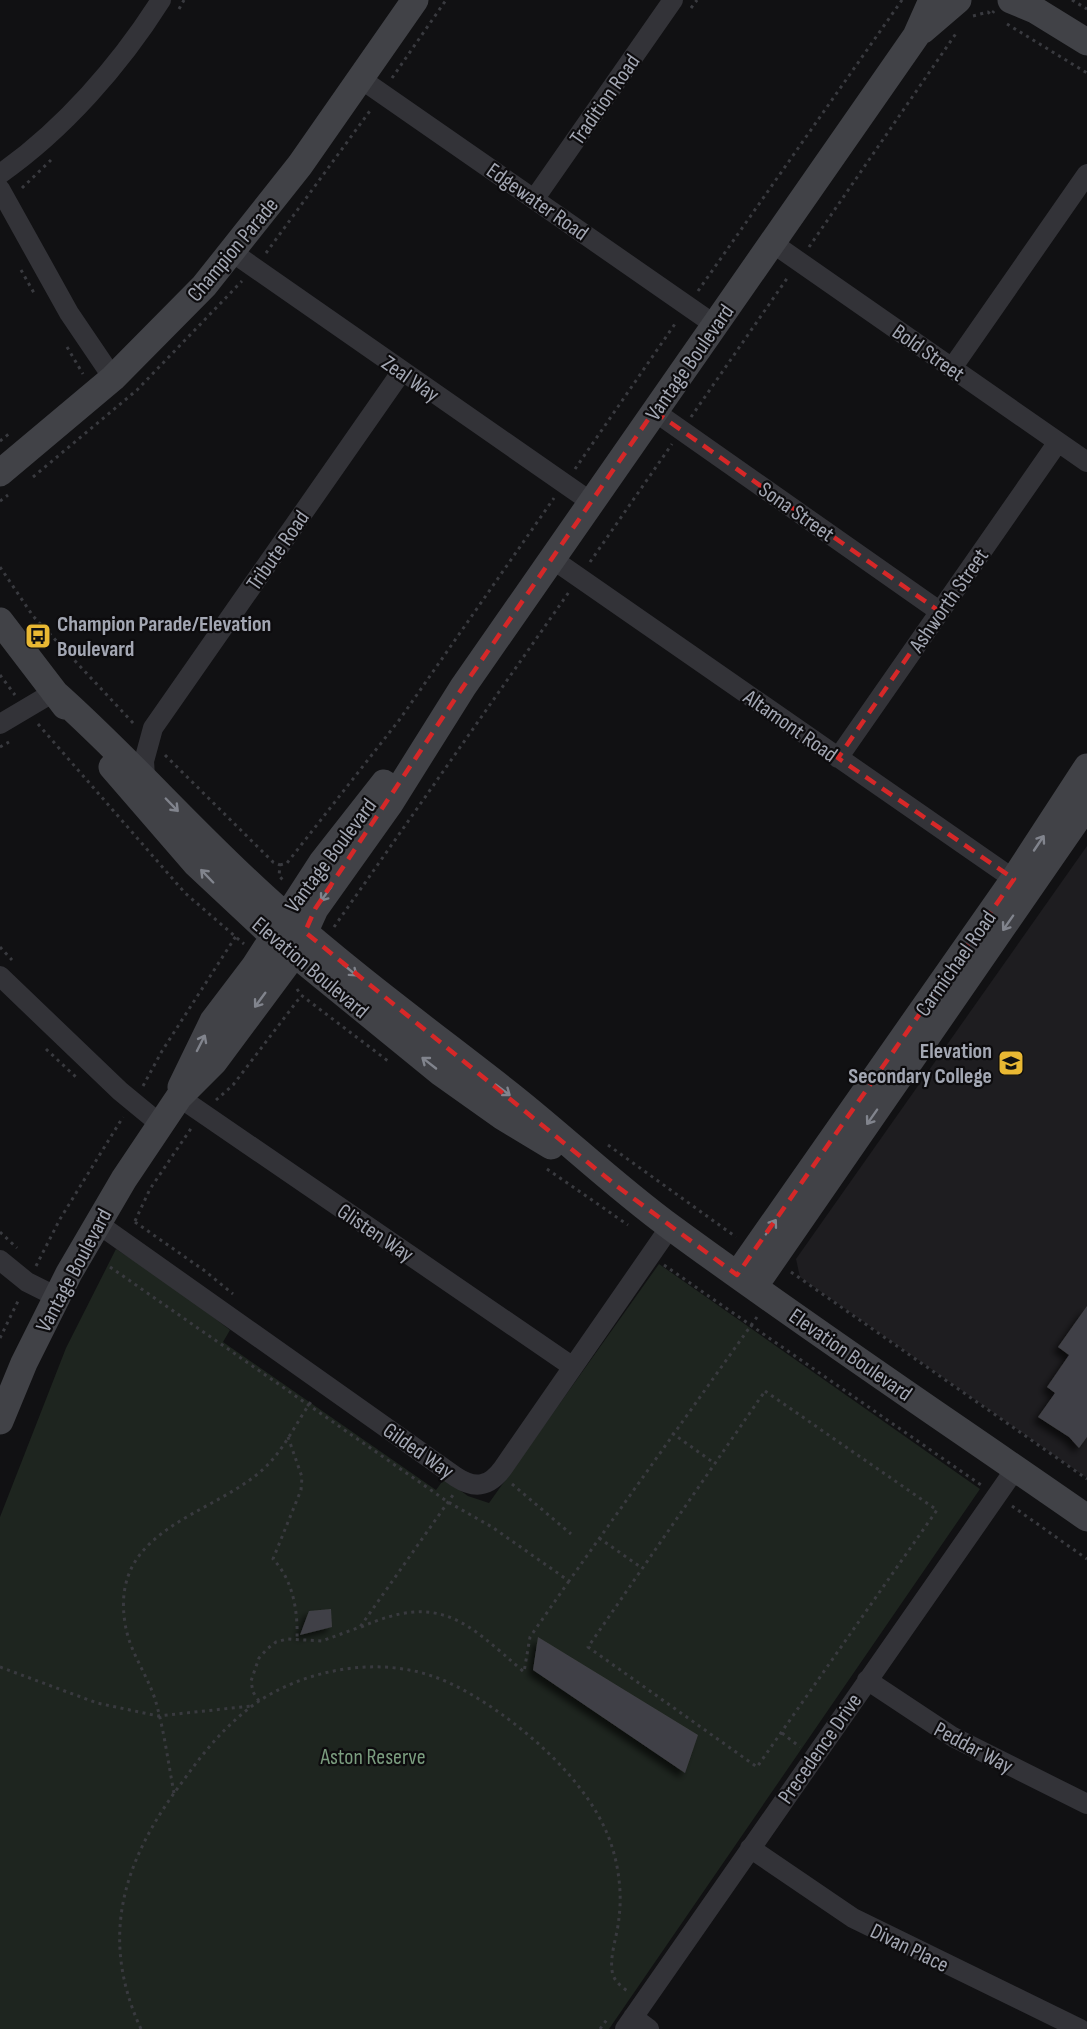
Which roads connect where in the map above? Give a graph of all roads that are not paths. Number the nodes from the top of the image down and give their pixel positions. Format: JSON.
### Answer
{"nodes":[{"id":1,"x":161,"y":0,"type":"edge"},
{"id":2,"x":416,"y":0,"type":"edge"},
{"id":3,"x":673,"y":0,"type":"edge"},
{"id":4,"x":933,"y":0,"type":"edge"},
{"id":5,"x":1012,"y":6,"type":"edge"},
{"id":6,"x":962,"y":14,"type":"edge"},
{"id":7,"x":916,"y":36,"type":"junction"},
{"id":8,"x":1087,"y":42,"type":"edge"},
{"id":9,"x":361,"y":79,"type":"junction"},
{"id":10,"x":0,"y":174,"type":"edge"},
{"id":11,"x":1087,"y":174,"type":"edge"},
{"id":12,"x":0,"y":189,"type":"edge"},
{"id":13,"x":535,"y":198,"type":"junction"},
{"id":14,"x":771,"y":242,"type":"junction"},
{"id":15,"x":232,"y":252,"type":"junction"},
{"id":16,"x":715,"y":324,"type":"junction"},
{"id":17,"x":106,"y":368,"type":"junction"},
{"id":18,"x":952,"y":368,"type":"junction"},
{"id":19,"x":402,"y":371,"type":"junction"},
{"id":20,"x":654,"y":411,"type":"junction"},
{"id":21,"x":1058,"y":442,"type":"junction"},
{"id":22,"x":3,"y":461,"type":"edge"},
{"id":23,"x":1087,"y":462,"type":"edge"},
{"id":24,"x":591,"y":502,"type":"junction"},
{"id":25,"x":552,"y":558,"type":"junction"},
{"id":26,"x":939,"y":611,"type":"junction"},
{"id":27,"x":0,"y":621,"type":"edge"},
{"id":28,"x":54,"y":692,"type":"junction"},
{"id":29,"x":0,"y":724,"type":"edge"},
{"id":30,"x":148,"y":734,"type":"junction"},
{"id":31,"x":110,"y":742,"type":"junction"},
{"id":32,"x":838,"y":758,"type":"junction"},
{"id":33,"x":1087,"y":767,"type":"edge"},
{"id":34,"x":145,"y":777,"type":"junction"},
{"id":35,"x":1087,"y":805,"type":"edge"},
{"id":36,"x":1022,"y":885,"type":"junction"},
{"id":37,"x":295,"y":923,"type":"junction"},
{"id":38,"x":0,"y":976,"type":"edge"},
{"id":39,"x":179,"y":1097,"type":"junction"},
{"id":40,"x":160,"y":1124,"type":"junction"},
{"id":41,"x":97,"y":1223,"type":"junction"},
{"id":42,"x":670,"y":1227,"type":"junction"},
{"id":43,"x":0,"y":1260,"type":"edge"},
{"id":44,"x":754,"y":1287,"type":"junction"},
{"id":45,"x":57,"y":1297,"type":"junction"},
{"id":46,"x":573,"y":1367,"type":"junction"},
{"id":47,"x":0,"y":1420,"type":"edge"},
{"id":48,"x":1016,"y":1468,"type":"junction"},
{"id":49,"x":1087,"y":1518,"type":"edge"},
{"id":50,"x":867,"y":1680,"type":"junction"},
{"id":51,"x":1087,"y":1804,"type":"edge"},
{"id":52,"x":750,"y":1848,"type":"junction"},
{"id":53,"x":634,"y":2016,"type":"edge"},
{"id":54,"x":649,"y":2029,"type":"edge"},
{"id":55,"x":1080,"y":2029,"type":"edge"}],
"edges":[{"from":1,"to":10,"type":"street"},
{"from":2,"to":9,"type":"street","name":"Champion Parade"},
{"from":3,"to":13,"type":"street","name":"Tradition Road"},
{"from":4,"to":7,"type":"street","name":"Vantage Boulevard"},
{"from":5,"to":8,"type":"street"},
{"from":6,"to":7,"type":"street","name":"Vantage Boulevard"},
{"from":7,"to":14,"type":"street","name":"Vantage Boulevard"},
{"from":9,"to":13,"type":"street","name":"Edgewater Road"},
{"from":9,"to":15,"type":"street","name":"Champion Parade"},
{"from":11,"to":18,"type":"street"},
{"from":12,"to":17,"type":"street"},
{"from":13,"to":16,"type":"street","name":"Edgewater Road"},
{"from":14,"to":16,"type":"street","name":"Vantage Boulevard"},
{"from":14,"to":18,"type":"street","name":"Bold Street"},
{"from":15,"to":17,"type":"street","name":"Champion Parade"},
{"from":15,"to":19,"type":"street","name":"Zeal Way"},
{"from":16,"to":20,"type":"street","name":"Vantage Boulevard"},
{"from":17,"to":22,"type":"street","name":"Champion Parade"},
{"from":18,"to":21,"type":"street","name":"Bold Street"},
{"from":19,"to":24,"type":"street","name":"Zeal Way"},
{"from":19,"to":30,"type":"street","name":"Tribute Road"},
{"from":20,"to":24,"type":"street","name":"Vantage Boulevard"},
{"from":20,"to":26,"type":"street","name":"Sona Street"},
{"from":21,"to":23,"type":"street","name":"Bold Street"},
{"from":21,"to":26,"type":"street","name":"Ashworth Street"},
{"from":24,"to":25,"type":"street","name":"Vantage Boulevard"},
{"from":25,"to":32,"type":"street","name":"Altamont Road"},
{"from":25,"to":37,"type":"street","name":"Vantage Boulevard"},
{"from":26,"to":32,"type":"street","name":"Ashworth Street"},
{"from":27,"to":28,"type":"street","name":"Elevation Boulevard"},
{"from":28,"to":29,"type":"street"},
{"from":28,"to":31,"type":"street","name":"Elevation Boulevard"},
{"from":37,"to":28,"type":"street","name":"Elevation Boulevard","one_way":true},
{"from":30,"to":31,"type":"street"},
{"from":30,"to":34,"type":"street"},
{"from":31,"to":34,"type":"street","name":"Elevation Boulevard"},
{"from":32,"to":36,"type":"street","name":"Altamont Road"},
{"from":36,"to":33,"type":"street","name":"Carmichael Road","one_way":true},
{"from":34,"to":37,"type":"street","name":"Elevation Boulevard","one_way":true},
{"from":35,"to":36,"type":"street","name":"Carmichael Road"},
{"from":36,"to":44,"type":"street","name":"Carmichael Road"},
{"from":37,"to":39,"type":"street","name":"Vantage Boulevard"},
{"from":37,"to":42,"type":"street","name":"Elevation Boulevard"},
{"from":38,"to":40,"type":"street"},
{"from":39,"to":40,"type":"street","name":"Vantage Boulevard"},
{"from":39,"to":46,"type":"street","name":"Glisten Way"},
{"from":40,"to":41,"type":"street","name":"Vantage Boulevard"},
{"from":41,"to":45,"type":"street","name":"Vantage Boulevard"},
{"from":41,"to":46,"type":"street","name":"Gilded Way"},
{"from":42,"to":44,"type":"street","name":"Elevation Boulevard"},
{"from":42,"to":46,"type":"street"},
{"from":43,"to":45,"type":"street"},
{"from":44,"to":48,"type":"street","name":"Elevation Boulevard"},
{"from":45,"to":47,"type":"street","name":"Vantage Boulevard"},
{"from":48,"to":49,"type":"street","name":"Elevation Boulevard"},
{"from":48,"to":50,"type":"street","name":"Precedence Drive"},
{"from":50,"to":51,"type":"street","name":"Peddar Way"},
{"from":50,"to":52,"type":"street","name":"Precedence Drive"},
{"from":52,"to":53,"type":"street","name":"Precedence Drive"},
{"from":52,"to":55,"type":"street","name":"Divan Place"},
{"from":53,"to":54,"type":"street"}]}
